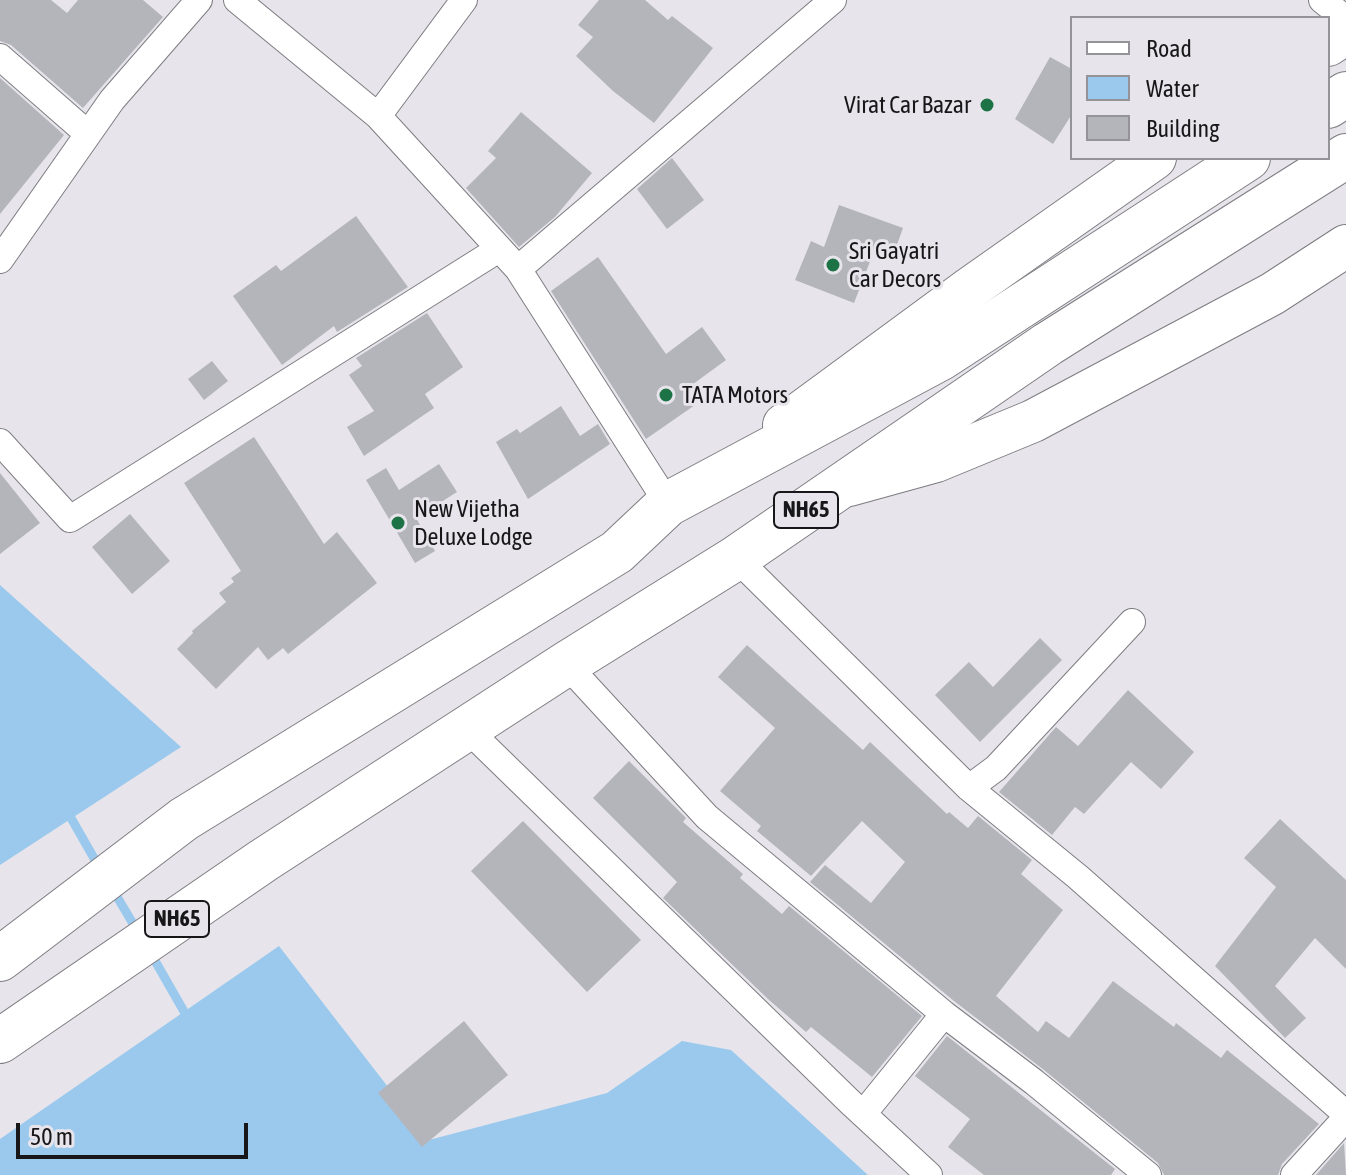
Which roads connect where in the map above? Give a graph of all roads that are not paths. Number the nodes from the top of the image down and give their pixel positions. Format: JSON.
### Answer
{"nodes":[{"id":1,"x":199,"y":0,"type":"edge"},
{"id":2,"x":237,"y":0,"type":"edge"},
{"id":3,"x":464,"y":0,"type":"edge"},
{"id":4,"x":833,"y":0,"type":"edge"},
{"id":5,"x":1322,"y":0,"type":"edge"},
{"id":6,"x":1346,"y":19,"type":"edge"},
{"id":7,"x":0,"y":57,"type":"edge"},
{"id":8,"x":378,"y":116,"type":"junction"},
{"id":9,"x":88,"y":134,"type":"junction"},
{"id":10,"x":1346,"y":156,"type":"edge"},
{"id":11,"x":1152,"y":160,"type":"edge"},
{"id":12,"x":1245,"y":160,"type":"edge"},
{"id":13,"x":1346,"y":246,"type":"edge"},
{"id":14,"x":499,"y":249,"type":"junction"},
{"id":15,"x":0,"y":258,"type":"edge"},
{"id":16,"x":518,"y":269,"type":"junction"},
{"id":17,"x":0,"y":442,"type":"edge"},
{"id":18,"x":836,"y":489,"type":"junction"},
{"id":19,"x":668,"y":504,"type":"junction"},
{"id":20,"x":736,"y":558,"type":"junction"},
{"id":21,"x":1132,"y":622,"type":"dead end"},
{"id":22,"x":566,"y":664,"type":"junction"},
{"id":23,"x":466,"y":728,"type":"junction"},
{"id":24,"x":969,"y":788,"type":"junction"},
{"id":25,"x":0,"y":959,"type":"edge"},
{"id":26,"x":944,"y":1014,"type":"junction"},
{"id":27,"x":0,"y":1041,"type":"edge"},
{"id":28,"x":863,"y":1114,"type":"junction"},
{"id":29,"x":1346,"y":1116,"type":"edge"},
{"id":30,"x":929,"y":1175,"type":"edge"},
{"id":31,"x":1148,"y":1175,"type":"edge"},
{"id":32,"x":1294,"y":1175,"type":"edge"}],
"edges":[{"from":1,"to":9,"type":"street"},
{"from":2,"to":8,"type":"street"},
{"from":3,"to":8,"type":"street"},
{"from":4,"to":16,"type":"street"},
{"from":5,"to":6,"type":"street"},
{"from":7,"to":9,"type":"street"},
{"from":8,"to":14,"type":"street"},
{"from":9,"to":15,"type":"street"},
{"from":10,"to":18,"type":"highway","number":"NH65"},
{"from":11,"to":19,"type":"main road"},
{"from":12,"to":19,"type":"highway"},
{"from":13,"to":18,"type":"main road"},
{"from":14,"to":16,"type":"street"},
{"from":14,"to":17,"type":"street"},
{"from":16,"to":19,"type":"street"},
{"from":18,"to":20,"type":"highway","number":"NH65"},
{"from":19,"to":25,"type":"highway"},
{"from":20,"to":22,"type":"highway","number":"NH65"},
{"from":20,"to":24,"type":"street"},
{"from":21,"to":24,"type":"street"},
{"from":22,"to":23,"type":"highway","number":"NH65"},
{"from":22,"to":26,"type":"street"},
{"from":23,"to":27,"type":"highway","number":"NH65"},
{"from":23,"to":28,"type":"street"},
{"from":24,"to":29,"type":"street"},
{"from":26,"to":28,"type":"street"},
{"from":26,"to":31,"type":"street"},
{"from":28,"to":30,"type":"street"},
{"from":29,"to":32,"type":"street"}]}
